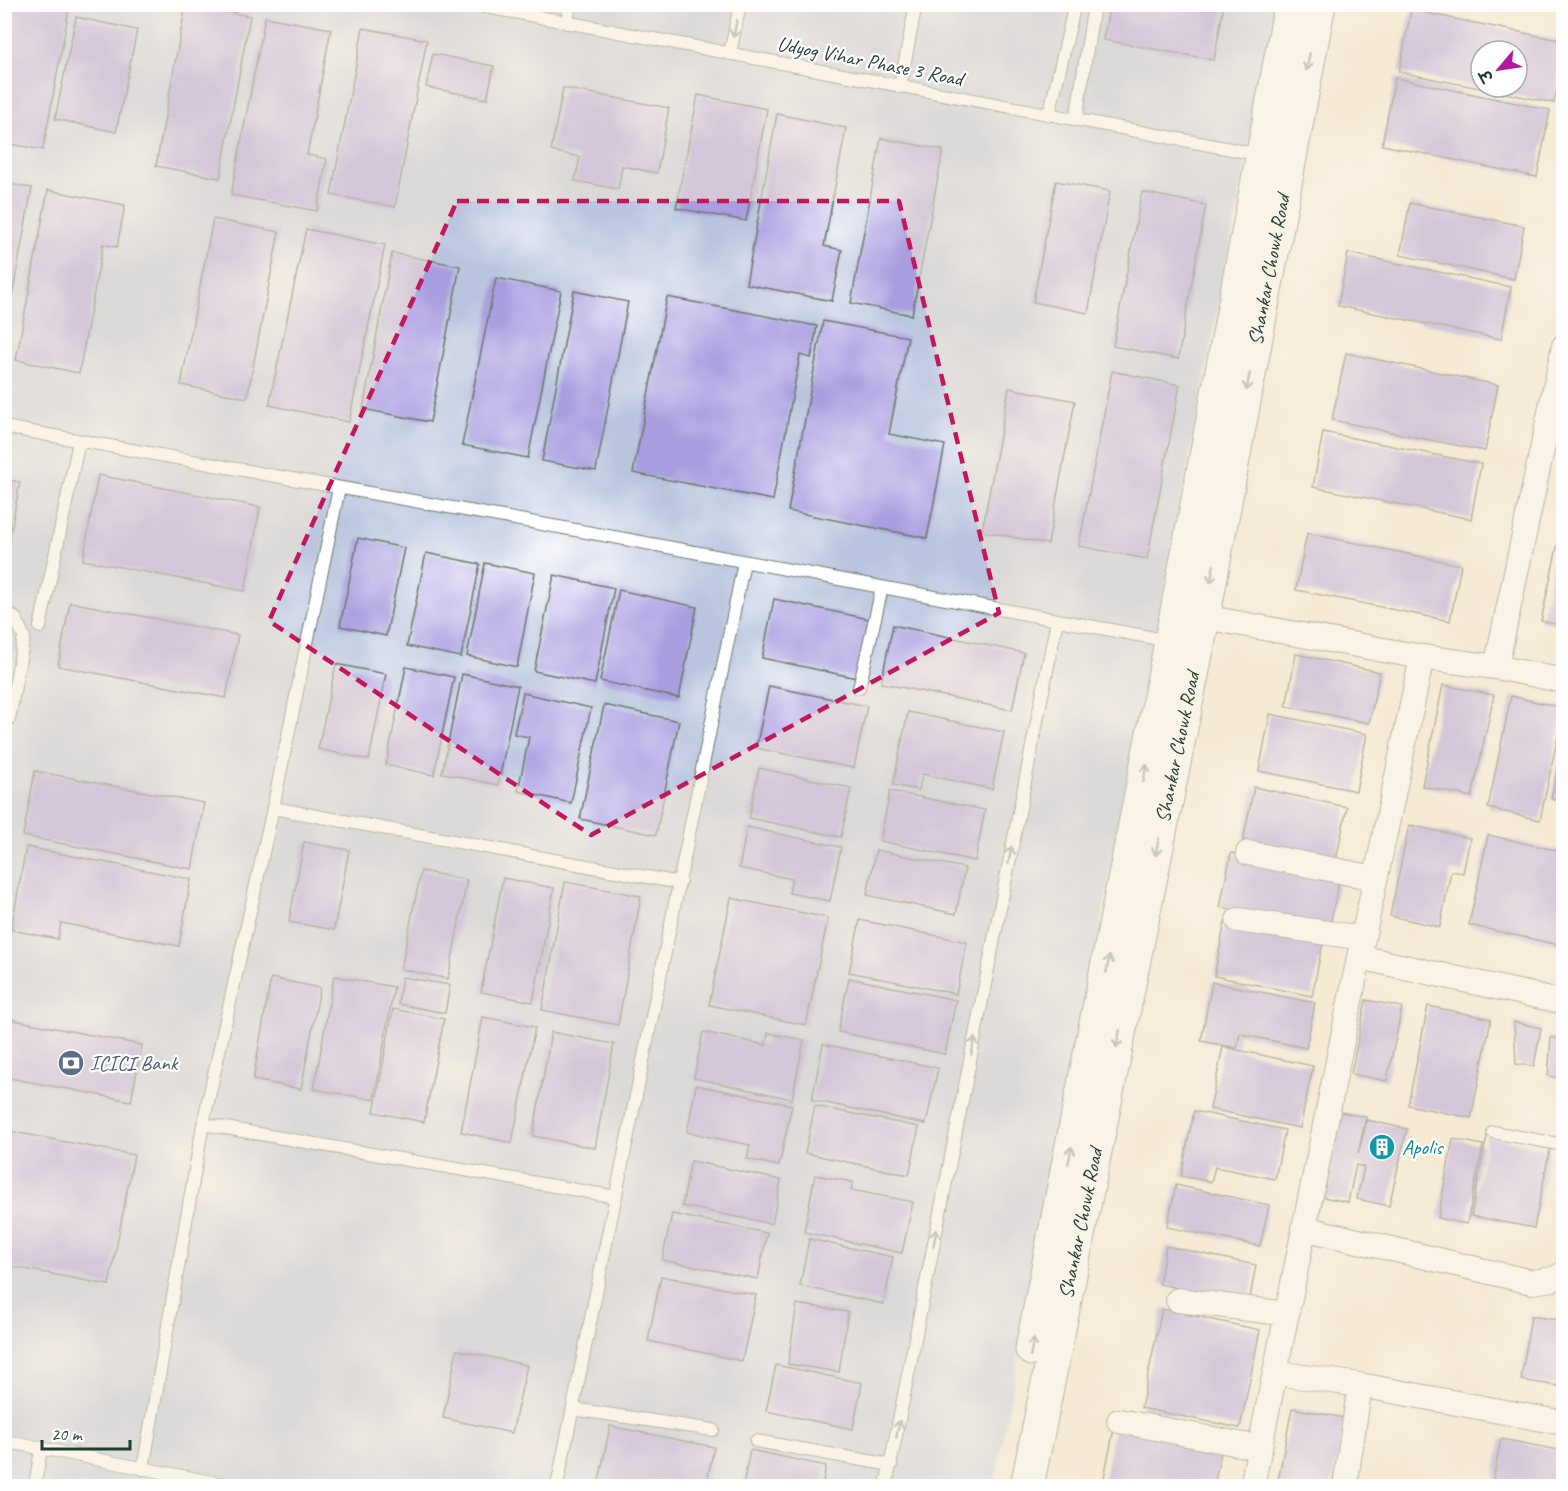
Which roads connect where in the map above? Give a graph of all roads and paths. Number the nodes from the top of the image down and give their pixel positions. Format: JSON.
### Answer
{"nodes":[{"id":1,"x":471,"y":4,"type":"edge"},
{"id":2,"x":570,"y":4,"type":"edge"},
{"id":3,"x":740,"y":4,"type":"edge"},
{"id":4,"x":916,"y":4,"type":"edge"},
{"id":5,"x":1075,"y":4,"type":"edge"},
{"id":6,"x":1094,"y":4,"type":"edge"},
{"id":7,"x":1291,"y":4,"type":"edge"},
{"id":8,"x":1319,"y":4,"type":"edge"},
{"id":9,"x":567,"y":23,"type":"junction"},
{"id":10,"x":730,"y":54,"type":"junction"},
{"id":11,"x":900,"y":87,"type":"junction"},
{"id":12,"x":1049,"y":115,"type":"junction"},
{"id":13,"x":1076,"y":120,"type":"junction"},
{"id":14,"x":1276,"y":157,"type":"junction"},
{"id":15,"x":1563,"y":353,"type":"edge"},
{"id":16,"x":4,"y":427,"type":"edge"},
{"id":17,"x":79,"y":441,"type":"junction"},
{"id":18,"x":339,"y":488,"type":"junction"},
{"id":19,"x":744,"y":562,"type":"junction"},
{"id":20,"x":882,"y":588,"type":"junction"},
{"id":21,"x":4,"y":609,"type":"edge"},
{"id":22,"x":1204,"y":617,"type":"junction"},
{"id":23,"x":1057,"y":620,"type":"junction"},
{"id":24,"x":40,"y":627,"type":"dead end"},
{"id":25,"x":1171,"y":641,"type":"junction"},
{"id":26,"x":1422,"y":657,"type":"junction"},
{"id":27,"x":1496,"y":668,"type":"junction"},
{"id":28,"x":1563,"y":681,"type":"edge"},
{"id":29,"x":859,"y":688,"type":"dead end"},
{"id":30,"x":9,"y":719,"type":"dead end"},
{"id":31,"x":273,"y":808,"type":"junction"},
{"id":32,"x":1248,"y":853,"type":"dead end"},
{"id":33,"x":1375,"y":878,"type":"junction"},
{"id":34,"x":680,"y":883,"type":"junction"},
{"id":35,"x":1238,"y":920,"type":"dead end"},
{"id":36,"x":1361,"y":948,"type":"junction"},
{"id":37,"x":1563,"y":1002,"type":"edge"},
{"id":38,"x":203,"y":1124,"type":"junction"},
{"id":39,"x":1493,"y":1132,"type":"dead end"},
{"id":40,"x":1563,"y":1145,"type":"edge"},
{"id":41,"x":616,"y":1197,"type":"junction"},
{"id":42,"x":1304,"y":1228,"type":"junction"},
{"id":43,"x":1563,"y":1274,"type":"edge"},
{"id":44,"x":1178,"y":1300,"type":"dead end"},
{"id":45,"x":1287,"y":1314,"type":"junction"},
{"id":46,"x":1276,"y":1373,"type":"junction"},
{"id":47,"x":1360,"y":1385,"type":"junction"},
{"id":48,"x":573,"y":1409,"type":"junction"},
{"id":49,"x":1119,"y":1421,"type":"dead end"},
{"id":50,"x":1563,"y":1423,"type":"edge"},
{"id":51,"x":713,"y":1430,"type":"dead end"},
{"id":52,"x":4,"y":1441,"type":"edge"},
{"id":53,"x":756,"y":1441,"type":"dead end"},
{"id":54,"x":1260,"y":1448,"type":"junction"},
{"id":55,"x":41,"y":1449,"type":"junction"},
{"id":56,"x":891,"y":1465,"type":"junction"},
{"id":57,"x":143,"y":1469,"type":"junction"},
{"id":58,"x":35,"y":1486,"type":"edge"},
{"id":59,"x":233,"y":1486,"type":"edge"},
{"id":60,"x":557,"y":1486,"type":"edge"},
{"id":61,"x":886,"y":1486,"type":"edge"},
{"id":62,"x":1005,"y":1486,"type":"edge"},
{"id":63,"x":1027,"y":1486,"type":"edge"},
{"id":64,"x":1252,"y":1486,"type":"edge"},
{"id":65,"x":1345,"y":1486,"type":"edge"}],
"edges":[{"from":1,"to":9,"type":"lane","name":"Udyog Vihar Phase 3 Road"},
{"from":2,"to":9,"type":"lane"},
{"from":3,"to":10,"type":"lane","one_way":true},
{"from":4,"to":11,"type":"lane"},
{"from":5,"to":12,"type":"lane"},
{"from":6,"to":13,"type":"lane"},
{"from":7,"to":14,"type":"main road","name":"Shankar Chowk Road"},
{"from":8,"to":14,"type":"main road","name":"Shankar Chowk Road","one_way":true},
{"from":9,"to":10,"type":"lane","name":"Udyog Vihar Phase 3 Road"},
{"from":10,"to":11,"type":"lane","name":"Udyog Vihar Phase 3 Road"},
{"from":11,"to":12,"type":"lane","name":"Udyog Vihar Phase 3 Road"},
{"from":12,"to":13,"type":"lane","name":"Udyog Vihar Phase 3 Road"},
{"from":13,"to":14,"type":"lane","name":"Udyog Vihar Phase 3 Road"},
{"from":14,"to":22,"type":"main road","name":"Shankar Chowk Road","one_way":true},
{"from":14,"to":25,"type":"main road","name":"Shankar Chowk Road"},
{"from":15,"to":27,"type":"street"},
{"from":16,"to":17,"type":"lane"},
{"from":17,"to":18,"type":"lane"},
{"from":17,"to":24,"type":"lane"},
{"from":18,"to":19,"type":"lane"},
{"from":18,"to":31,"type":"lane"},
{"from":19,"to":20,"type":"lane"},
{"from":19,"to":34,"type":"lane"},
{"from":20,"to":23,"type":"lane"},
{"from":20,"to":29,"type":"lane"},
{"from":21,"to":30,"type":"lane"},
{"from":22,"to":26,"type":"street"},
{"from":22,"to":63,"type":"main road","name":"Shankar Chowk Road","one_way":true},
{"from":23,"to":25,"type":"lane"},
{"from":56,"to":23,"type":"lane","one_way":true},
{"from":62,"to":25,"type":"main road","name":"Shankar Chowk Road","one_way":true},
{"from":26,"to":27,"type":"street"},
{"from":26,"to":33,"type":"street"},
{"from":27,"to":28,"type":"street"},
{"from":31,"to":34,"type":"lane"},
{"from":31,"to":38,"type":"lane"},
{"from":32,"to":33,"type":"street"},
{"from":33,"to":36,"type":"street"},
{"from":34,"to":41,"type":"lane"},
{"from":35,"to":36,"type":"street"},
{"from":36,"to":37,"type":"street"},
{"from":36,"to":42,"type":"street"},
{"from":38,"to":41,"type":"lane"},
{"from":38,"to":57,"type":"lane"},
{"from":39,"to":40,"type":"lane"},
{"from":41,"to":48,"type":"lane"},
{"from":42,"to":43,"type":"street"},
{"from":42,"to":45,"type":"street"},
{"from":44,"to":45,"type":"street"},
{"from":45,"to":46,"type":"street"},
{"from":46,"to":47,"type":"street"},
{"from":46,"to":54,"type":"street"},
{"from":47,"to":50,"type":"street"},
{"from":47,"to":65,"type":"street"},
{"from":48,"to":51,"type":"lane"},
{"from":48,"to":60,"type":"lane"},
{"from":49,"to":54,"type":"street"},
{"from":52,"to":55,"type":"lane"},
{"from":53,"to":56,"type":"lane"},
{"from":54,"to":64,"type":"street"},
{"from":55,"to":57,"type":"lane"},
{"from":55,"to":58,"type":"lane"},
{"from":56,"to":61,"type":"lane"},
{"from":57,"to":59,"type":"lane"}]}
